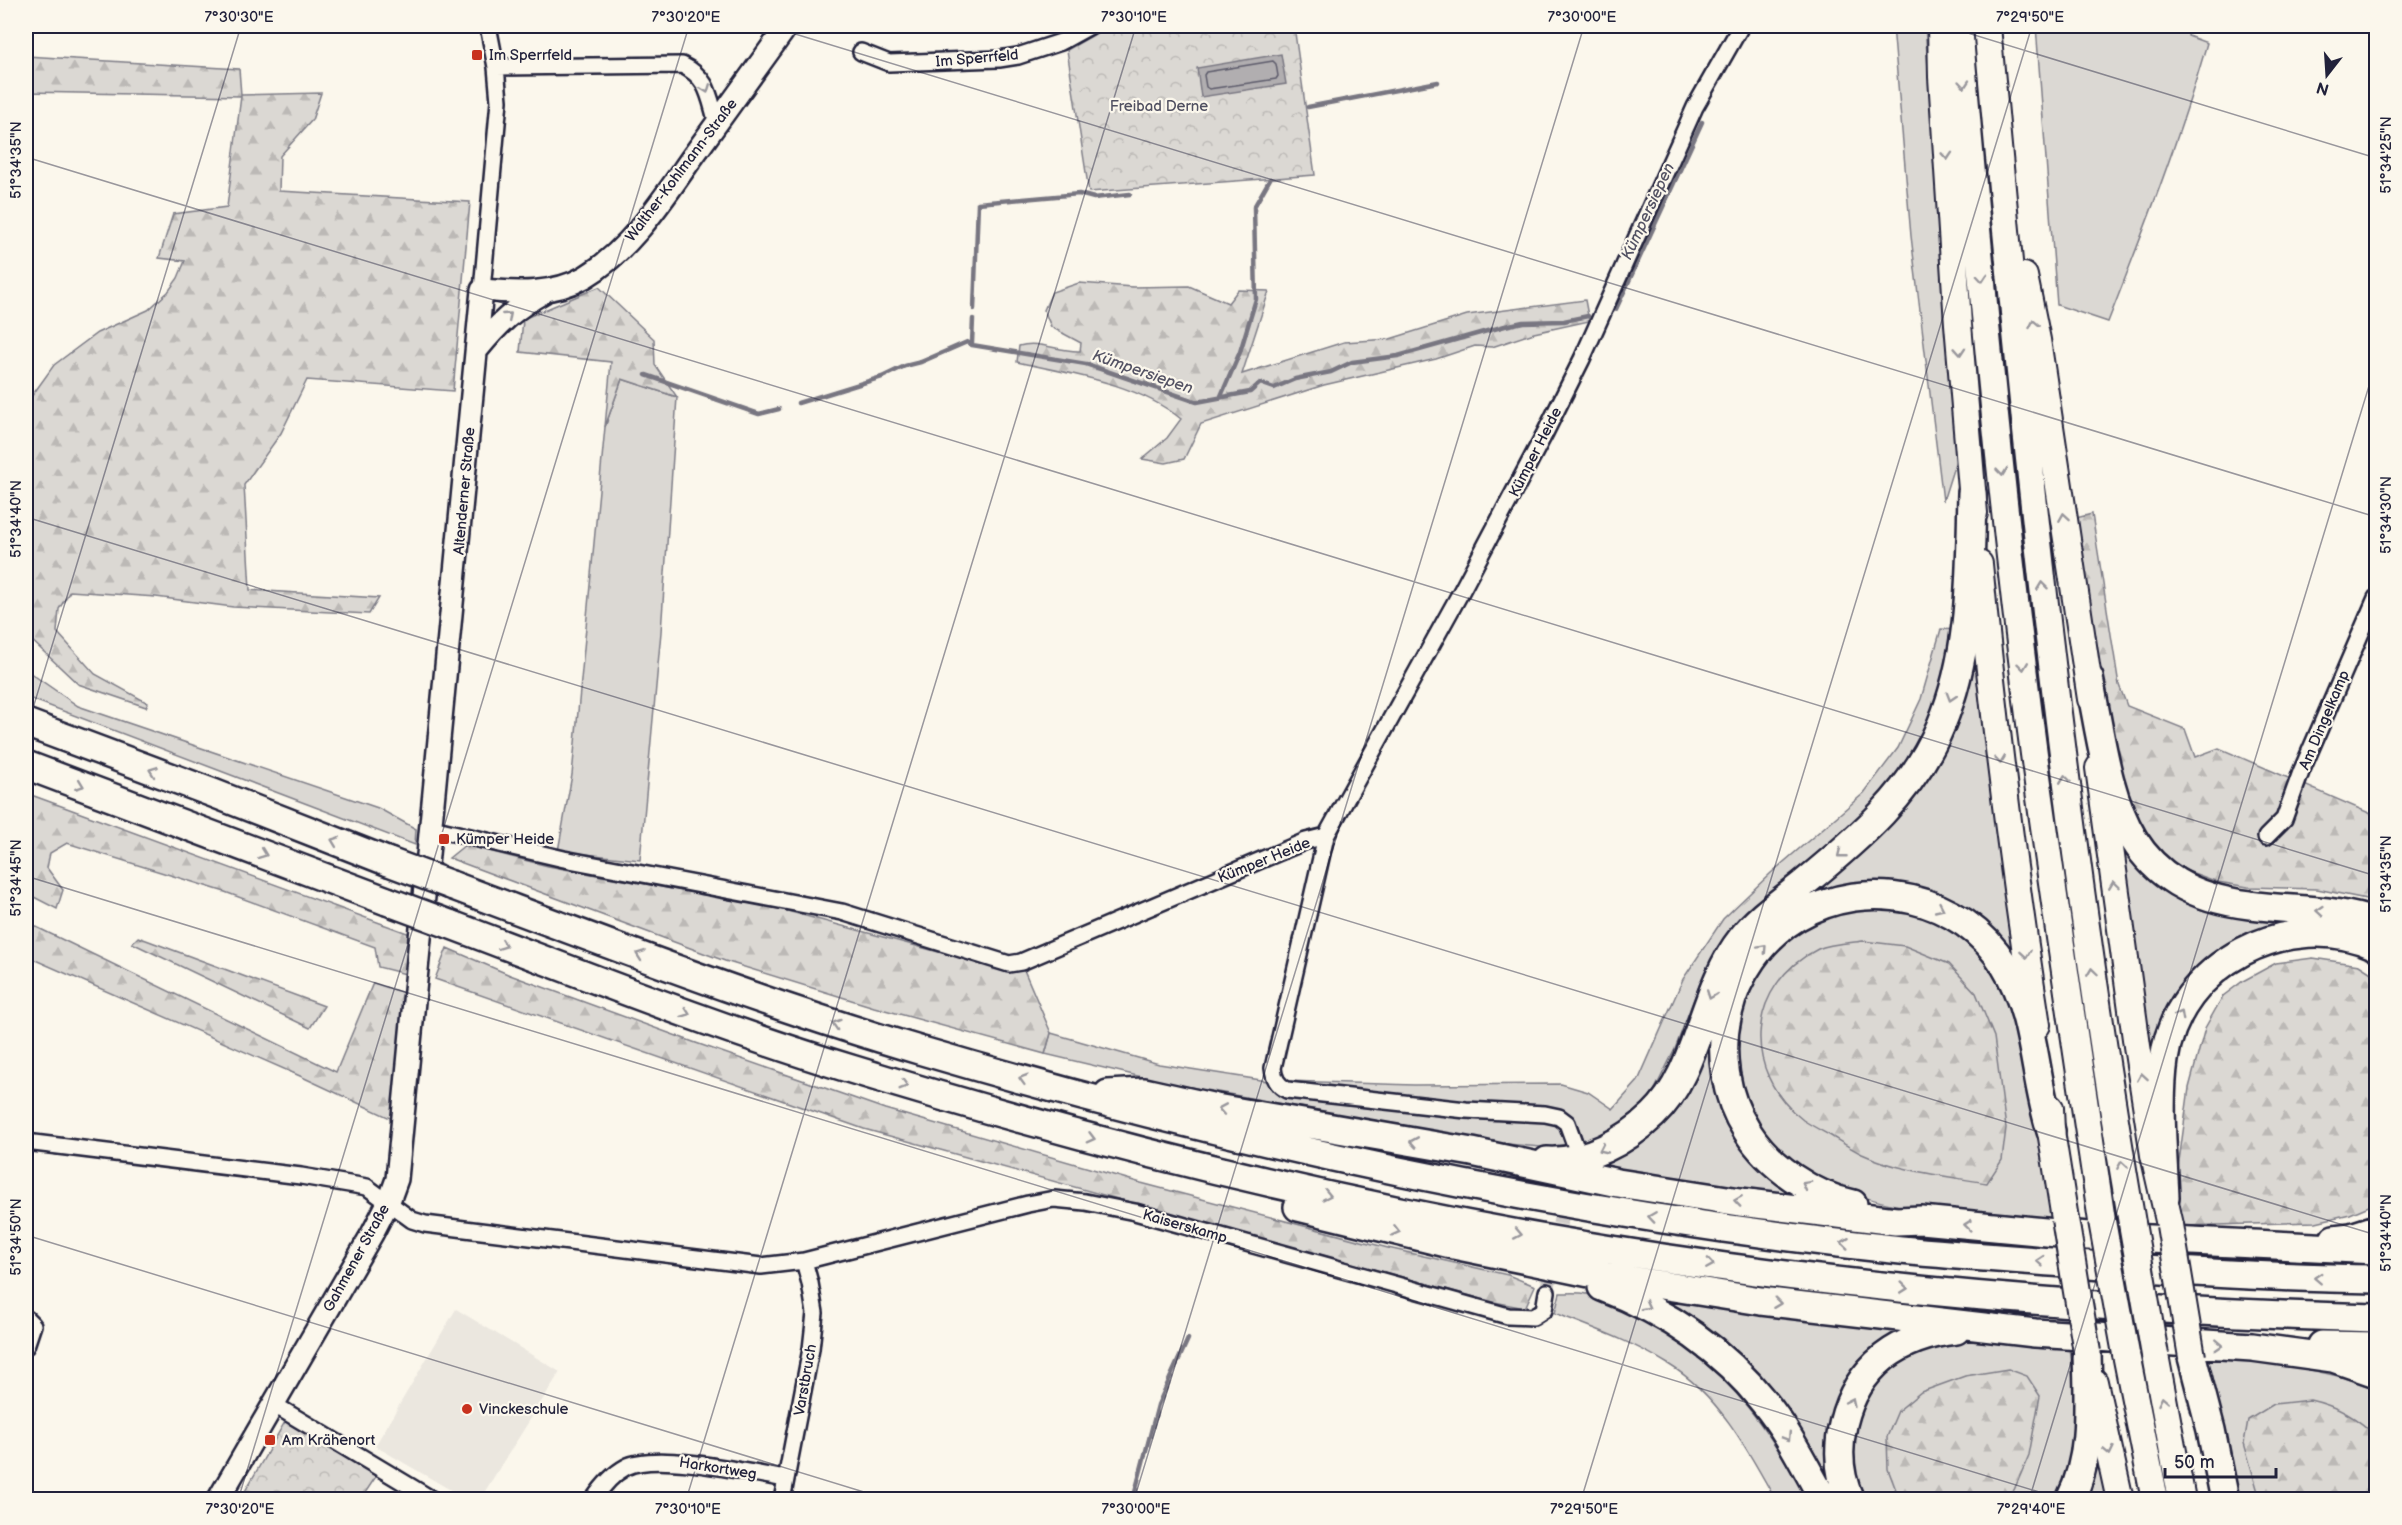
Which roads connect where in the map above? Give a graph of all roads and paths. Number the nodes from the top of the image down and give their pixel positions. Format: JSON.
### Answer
{"nodes":[{"id":1,"x":488,"y":26,"type":"edge"},
{"id":2,"x":787,"y":26,"type":"edge"},
{"id":3,"x":1090,"y":26,"type":"edge"},
{"id":4,"x":1741,"y":26,"type":"edge"},
{"id":5,"x":1941,"y":26,"type":"edge"},
{"id":6,"x":1959,"y":26,"type":"edge"},
{"id":7,"x":1987,"y":26,"type":"edge"},
{"id":8,"x":861,"y":51,"type":"dead end"},
{"id":9,"x":496,"y":67,"type":"junction"},
{"id":10,"x":717,"y":123,"type":"junction"},
{"id":11,"x":2002,"y":191,"type":"junction"},
{"id":12,"x":482,"y":290,"type":"junction"},
{"id":13,"x":547,"y":291,"type":"junction"},
{"id":14,"x":477,"y":350,"type":"junction"},
{"id":15,"x":1972,"y":494,"type":"junction"},
{"id":16,"x":2376,"y":598,"type":"edge"},
{"id":17,"x":2089,"y":678,"type":"junction"},
{"id":18,"x":26,"y":723,"type":"edge"},
{"id":19,"x":26,"y":765,"type":"edge"},
{"id":20,"x":432,"y":828,"type":"junction"},
{"id":21,"x":1326,"y":836,"type":"junction"},
{"id":22,"x":2266,"y":837,"type":"dead end"},
{"id":23,"x":2376,"y":923,"type":"edge"},
{"id":24,"x":2376,"y":946,"type":"edge"},
{"id":25,"x":419,"y":956,"type":"joint"},
{"id":26,"x":1079,"y":1095,"type":"junction"},
{"id":27,"x":2051,"y":1131,"type":"junction"},
{"id":28,"x":26,"y":1142,"type":"edge"},
{"id":29,"x":1575,"y":1145,"type":"dead end"},
{"id":30,"x":1472,"y":1152,"type":"junction"},
{"id":31,"x":1167,"y":1159,"type":"junction"},
{"id":32,"x":2165,"y":1197,"type":"junction"},
{"id":33,"x":389,"y":1201,"type":"junction"},
{"id":34,"x":1922,"y":1220,"type":"junction"},
{"id":35,"x":2376,"y":1228,"type":"edge"},
{"id":36,"x":2257,"y":1246,"type":"junction"},
{"id":37,"x":2376,"y":1250,"type":"edge"},
{"id":38,"x":804,"y":1261,"type":"junction"},
{"id":39,"x":1533,"y":1261,"type":"junction"},
{"id":40,"x":2376,"y":1279,"type":"edge"},
{"id":41,"x":1547,"y":1292,"type":"tunnel mouth"},
{"id":42,"x":26,"y":1318,"type":"edge"},
{"id":43,"x":2376,"y":1318,"type":"edge"},
{"id":44,"x":2035,"y":1333,"type":"junction"},
{"id":45,"x":26,"y":1346,"type":"edge"},
{"id":46,"x":2376,"y":1346,"type":"edge"},
{"id":47,"x":2252,"y":1347,"type":"junction"},
{"id":48,"x":2088,"y":1352,"type":"junction"},
{"id":49,"x":2192,"y":1357,"type":"junction"},
{"id":50,"x":2376,"y":1373,"type":"edge"},
{"id":51,"x":273,"y":1404,"type":"junction"},
{"id":52,"x":786,"y":1479,"type":"junction"},
{"id":53,"x":218,"y":1500,"type":"edge"},
{"id":54,"x":433,"y":1500,"type":"edge"},
{"id":55,"x":593,"y":1500,"type":"edge"},
{"id":56,"x":782,"y":1500,"type":"edge"},
{"id":57,"x":1824,"y":1500,"type":"edge"},
{"id":58,"x":1850,"y":1500,"type":"edge"},
{"id":59,"x":2070,"y":1500,"type":"edge"},
{"id":60,"x":2120,"y":1500,"type":"edge"},
{"id":61,"x":2155,"y":1500,"type":"edge"},
{"id":62,"x":2182,"y":1500,"type":"edge"},
{"id":63,"x":2215,"y":1500,"type":"edge"},
{"id":64,"x":2225,"y":1500,"type":"edge"}],
"edges":[{"from":1,"to":9,"type":"street","name":"Altenderner Straße"},
{"from":2,"to":10,"type":"main road","name":"Walther-Kohlmann-Straße"},
{"from":3,"to":8,"type":"street","name":"Im Sperrfeld"},
{"from":4,"to":21,"type":"street","name":"Kümper Heide"},
{"from":5,"to":15,"type":"highway","one_way":true},
{"from":6,"to":61,"type":"highway","one_way":true,"bridge":true},
{"from":7,"to":11,"type":"highway"},
{"from":9,"to":10,"type":"street","one_way":true},
{"from":9,"to":12,"type":"street","name":"Altenderner Straße"},
{"from":10,"to":13,"type":"main road","name":"Walther-Kohlmann-Straße"},
{"from":17,"to":11,"type":"highway","one_way":true},
{"from":62,"to":11,"type":"highway","one_way":true,"bridge":true},
{"from":12,"to":13,"type":"main road","name":"Walther-Kohlmann-Straße"},
{"from":12,"to":14,"type":"main road","name":"Altenderner Straße"},
{"from":14,"to":13,"type":"main road","one_way":true},
{"from":14,"to":20,"type":"main road","name":"Altenderner Straße"},
{"from":15,"to":27,"type":"highway","one_way":true},
{"from":15,"to":30,"type":"highway","one_way":true},
{"from":16,"to":22,"type":"street","name":"Am Dingelkamp"},
{"from":23,"to":17,"type":"highway","one_way":true},
{"from":32,"to":17,"type":"highway","one_way":true},
{"from":26,"to":18,"type":"highway","one_way":true,"bridge":true},
{"from":19,"to":31,"type":"highway","one_way":true,"bridge":true},
{"from":20,"to":21,"type":"street","name":"Kümper Heide"},
{"from":20,"to":25,"type":"main road","name":"Altenderner Straße"},
{"from":21,"to":29,"type":"street"},
{"from":32,"to":24,"type":"highway","one_way":true},
{"from":25,"to":33,"type":"main road","name":"Gahmener Straße"},
{"from":30,"to":26,"type":"highway","one_way":true},
{"from":40,"to":26,"type":"highway","one_way":true},
{"from":34,"to":27,"type":"highway","one_way":true},
{"from":27,"to":48,"type":"highway","bridge":true},
{"from":28,"to":33,"type":"street"},
{"from":34,"to":30,"type":"highway","one_way":true},
{"from":31,"to":39,"type":"highway","one_way":true},
{"from":31,"to":43,"type":"highway","one_way":true},
{"from":32,"to":49,"type":"highway","bridge":true},
{"from":33,"to":38,"type":"street"},
{"from":33,"to":51,"type":"main road","name":"Gahmener Straße"},
{"from":36,"to":34,"type":"highway","one_way":true},
{"from":35,"to":36,"type":"highway"},
{"from":36,"to":37,"type":"highway"},
{"from":38,"to":41,"type":"street","name":"Kaiserskamp"},
{"from":38,"to":52,"type":"street","name":"Varstbruch"},
{"from":39,"to":44,"type":"highway","one_way":true},
{"from":39,"to":57,"type":"highway","one_way":true},
{"from":42,"to":45,"type":"street"},
{"from":44,"to":47,"type":"highway","one_way":true},
{"from":58,"to":44,"type":"highway","one_way":true},
{"from":46,"to":47,"type":"highway"},
{"from":47,"to":50,"type":"highway"},
{"from":48,"to":59,"type":"highway"},
{"from":48,"to":60,"type":"highway","one_way":true},
{"from":49,"to":63,"type":"highway"},
{"from":49,"to":64,"type":"highway"},
{"from":51,"to":53,"type":"main road","name":"Gahmener Straße"},
{"from":51,"to":54,"type":"street"},
{"from":52,"to":55,"type":"street","name":"Harkortweg"},
{"from":52,"to":56,"type":"street","name":"Varstbruch"}]}
